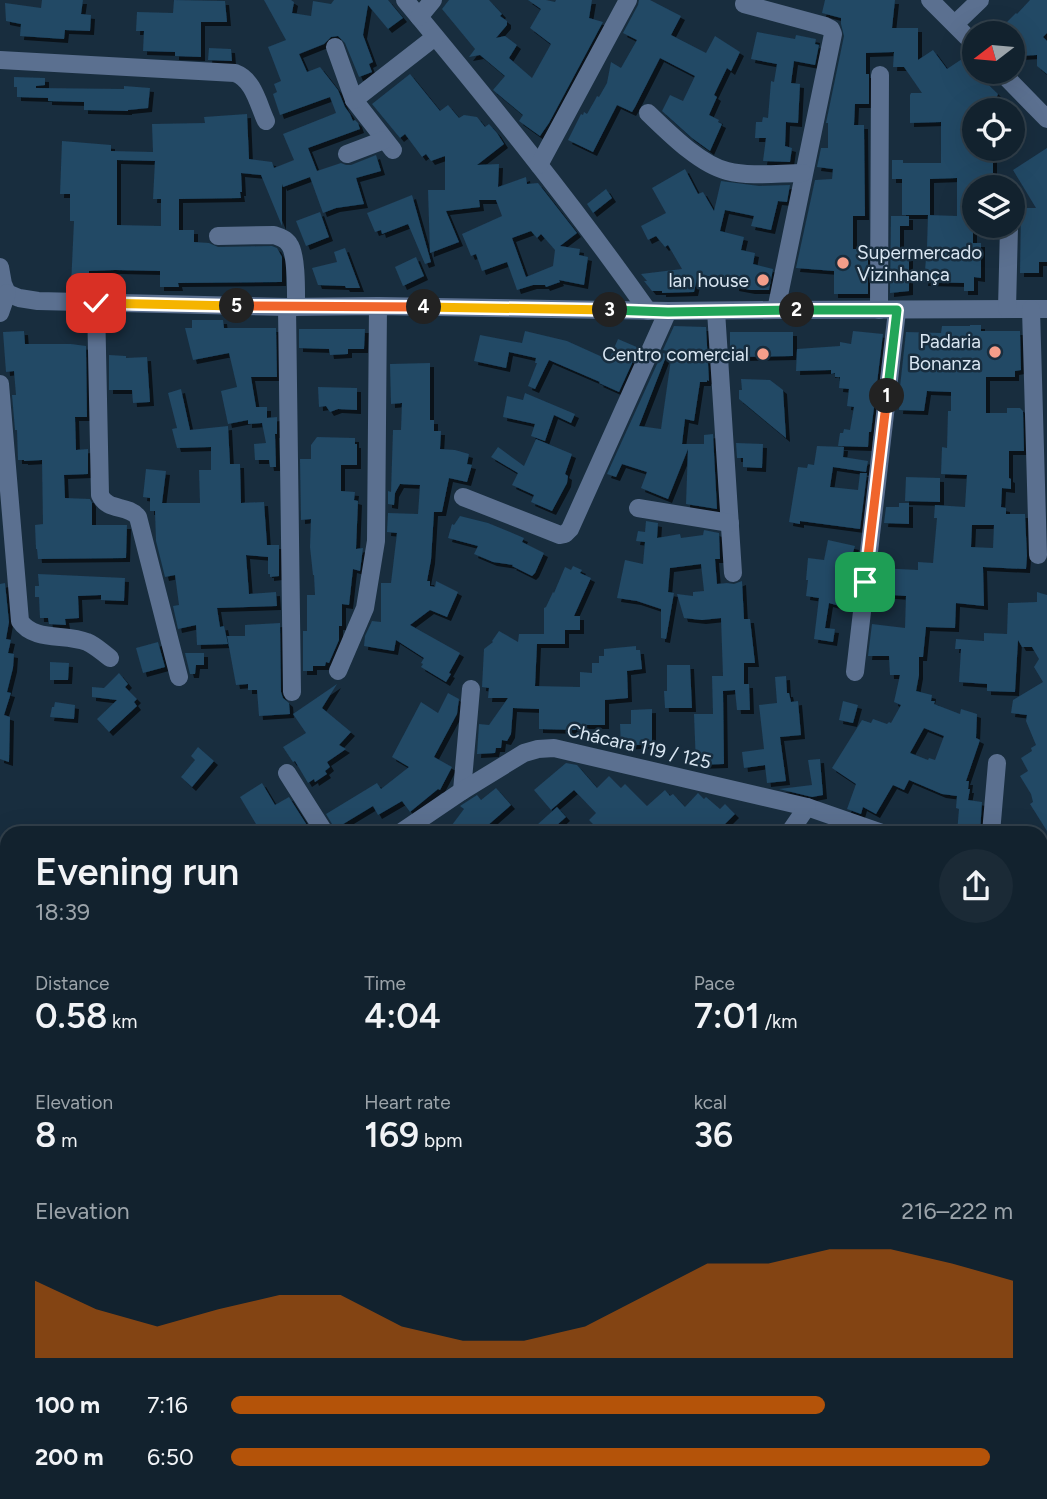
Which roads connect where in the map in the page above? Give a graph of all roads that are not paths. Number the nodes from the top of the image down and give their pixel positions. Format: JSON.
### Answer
{"nodes":[{"id":1,"x":405,"y":0,"type":"edge"},
{"id":2,"x":433,"y":0,"type":"edge"},
{"id":3,"x":628,"y":0,"type":"edge"},
{"id":4,"x":930,"y":0,"type":"edge"},
{"id":5,"x":980,"y":0,"type":"edge"},
{"id":6,"x":744,"y":4,"type":"dead end"},
{"id":7,"x":419,"y":17,"type":"junction"},
{"id":8,"x":955,"y":24,"type":"junction"},
{"id":9,"x":962,"y":31,"type":"edge"},
{"id":10,"x":435,"y":37,"type":"junction"},
{"id":11,"x":335,"y":47,"type":"dead end"},
{"id":12,"x":0,"y":60,"type":"edge"},
{"id":13,"x":880,"y":75,"type":"dead end"},
{"id":14,"x":1013,"y":84,"type":"edge"},
{"id":15,"x":354,"y":100,"type":"junction"},
{"id":16,"x":648,"y":113,"type":"dead end"},
{"id":17,"x":1047,"y":119,"type":"edge"},
{"id":18,"x":266,"y":121,"type":"dead end"},
{"id":19,"x":347,"y":154,"type":"dead end"},
{"id":20,"x":540,"y":165,"type":"junction"},
{"id":21,"x":803,"y":173,"type":"junction"},
{"id":22,"x":218,"y":236,"type":"dead end"},
{"id":23,"x":1009,"y":238,"type":"edge"},
{"id":24,"x":0,"y":267,"type":"edge"},
{"id":25,"x":0,"y":274,"type":"edge"},
{"id":26,"x":8,"y":293,"type":"junction"},
{"id":27,"x":96,"y":303,"type":"junction"},
{"id":28,"x":378,"y":306,"type":"junction"},
{"id":29,"x":291,"y":307,"type":"junction"},
{"id":30,"x":1007,"y":309,"type":"junction"},
{"id":31,"x":1039,"y":309,"type":"edge"},
{"id":32,"x":776,"y":310,"type":"junction"},
{"id":33,"x":888,"y":310,"type":"junction"},
{"id":34,"x":648,"y":311,"type":"junction"},
{"id":35,"x":716,"y":311,"type":"junction"},
{"id":36,"x":668,"y":312,"type":"junction"},
{"id":37,"x":0,"y":313,"type":"edge"},
{"id":38,"x":0,"y":384,"type":"edge"},
{"id":39,"x":463,"y":497,"type":"dead end"},
{"id":40,"x":1041,"y":502,"type":"edge"},
{"id":41,"x":638,"y":508,"type":"dead end"},
{"id":42,"x":730,"y":523,"type":"junction"},
{"id":43,"x":1038,"y":555,"type":"dead end"},
{"id":44,"x":733,"y":573,"type":"dead end"},
{"id":45,"x":110,"y":657,"type":"dead end"},
{"id":46,"x":338,"y":671,"type":"dead end"},
{"id":47,"x":855,"y":672,"type":"dead end"},
{"id":48,"x":179,"y":677,"type":"dead end"},
{"id":49,"x":471,"y":689,"type":"dead end"},
{"id":50,"x":292,"y":692,"type":"dead end"},
{"id":51,"x":997,"y":763,"type":"dead end"},
{"id":52,"x":287,"y":774,"type":"dead end"},
{"id":53,"x":462,"y":791,"type":"junction"},
{"id":54,"x":807,"y":807,"type":"junction"},
{"id":55,"x":320,"y":826,"type":"edge"},
{"id":56,"x":410,"y":826,"type":"edge"},
{"id":57,"x":794,"y":826,"type":"edge"},
{"id":58,"x":863,"y":826,"type":"edge"},
{"id":59,"x":992,"y":826,"type":"edge"}],
"edges":[{"from":1,"to":7,"type":"street"},
{"from":2,"to":7,"type":"street"},
{"from":3,"to":20,"type":"street"},
{"from":4,"to":8,"type":"street"},
{"from":5,"to":8,"type":"street"},
{"from":6,"to":21,"type":"street"},
{"from":7,"to":10,"type":"street"},
{"from":8,"to":9,"type":"street"},
{"from":10,"to":15,"type":"street"},
{"from":10,"to":20,"type":"street"},
{"from":11,"to":15,"type":"street"},
{"from":12,"to":18,"type":"street"},
{"from":13,"to":33,"type":"street"},
{"from":14,"to":17,"type":"street"},
{"from":15,"to":19,"type":"street"},
{"from":16,"to":21,"type":"street"},
{"from":20,"to":34,"type":"street"},
{"from":21,"to":32,"type":"street"},
{"from":22,"to":29,"type":"street"},
{"from":23,"to":30,"type":"street"},
{"from":24,"to":25,"type":"street"},
{"from":25,"to":26,"type":"street"},
{"from":26,"to":27,"type":"street"},
{"from":26,"to":37,"type":"street"},
{"from":27,"to":29,"type":"street"},
{"from":27,"to":48,"type":"street"},
{"from":28,"to":29,"type":"street"},
{"from":28,"to":34,"type":"street"},
{"from":28,"to":46,"type":"street"},
{"from":29,"to":50,"type":"street"},
{"from":30,"to":31,"type":"street"},
{"from":30,"to":33,"type":"street"},
{"from":31,"to":40,"type":"street"},
{"from":32,"to":33,"type":"street"},
{"from":32,"to":35,"type":"street"},
{"from":33,"to":47,"type":"street"},
{"from":34,"to":36,"type":"street"},
{"from":35,"to":36,"type":"street"},
{"from":35,"to":42,"type":"street"},
{"from":36,"to":39,"type":"street"},
{"from":38,"to":45,"type":"street"},
{"from":40,"to":43,"type":"street"},
{"from":41,"to":42,"type":"street"},
{"from":42,"to":44,"type":"street"},
{"from":49,"to":53,"type":"street"},
{"from":51,"to":59,"type":"street"},
{"from":52,"to":55,"type":"street"},
{"from":53,"to":54,"type":"street","name":"Chácara 119 / 125"},
{"from":53,"to":56,"type":"street","name":"Chácara 119 / 125"},
{"from":54,"to":57,"type":"street"},
{"from":54,"to":58,"type":"street","name":"Chácara 119 / 125"}]}
